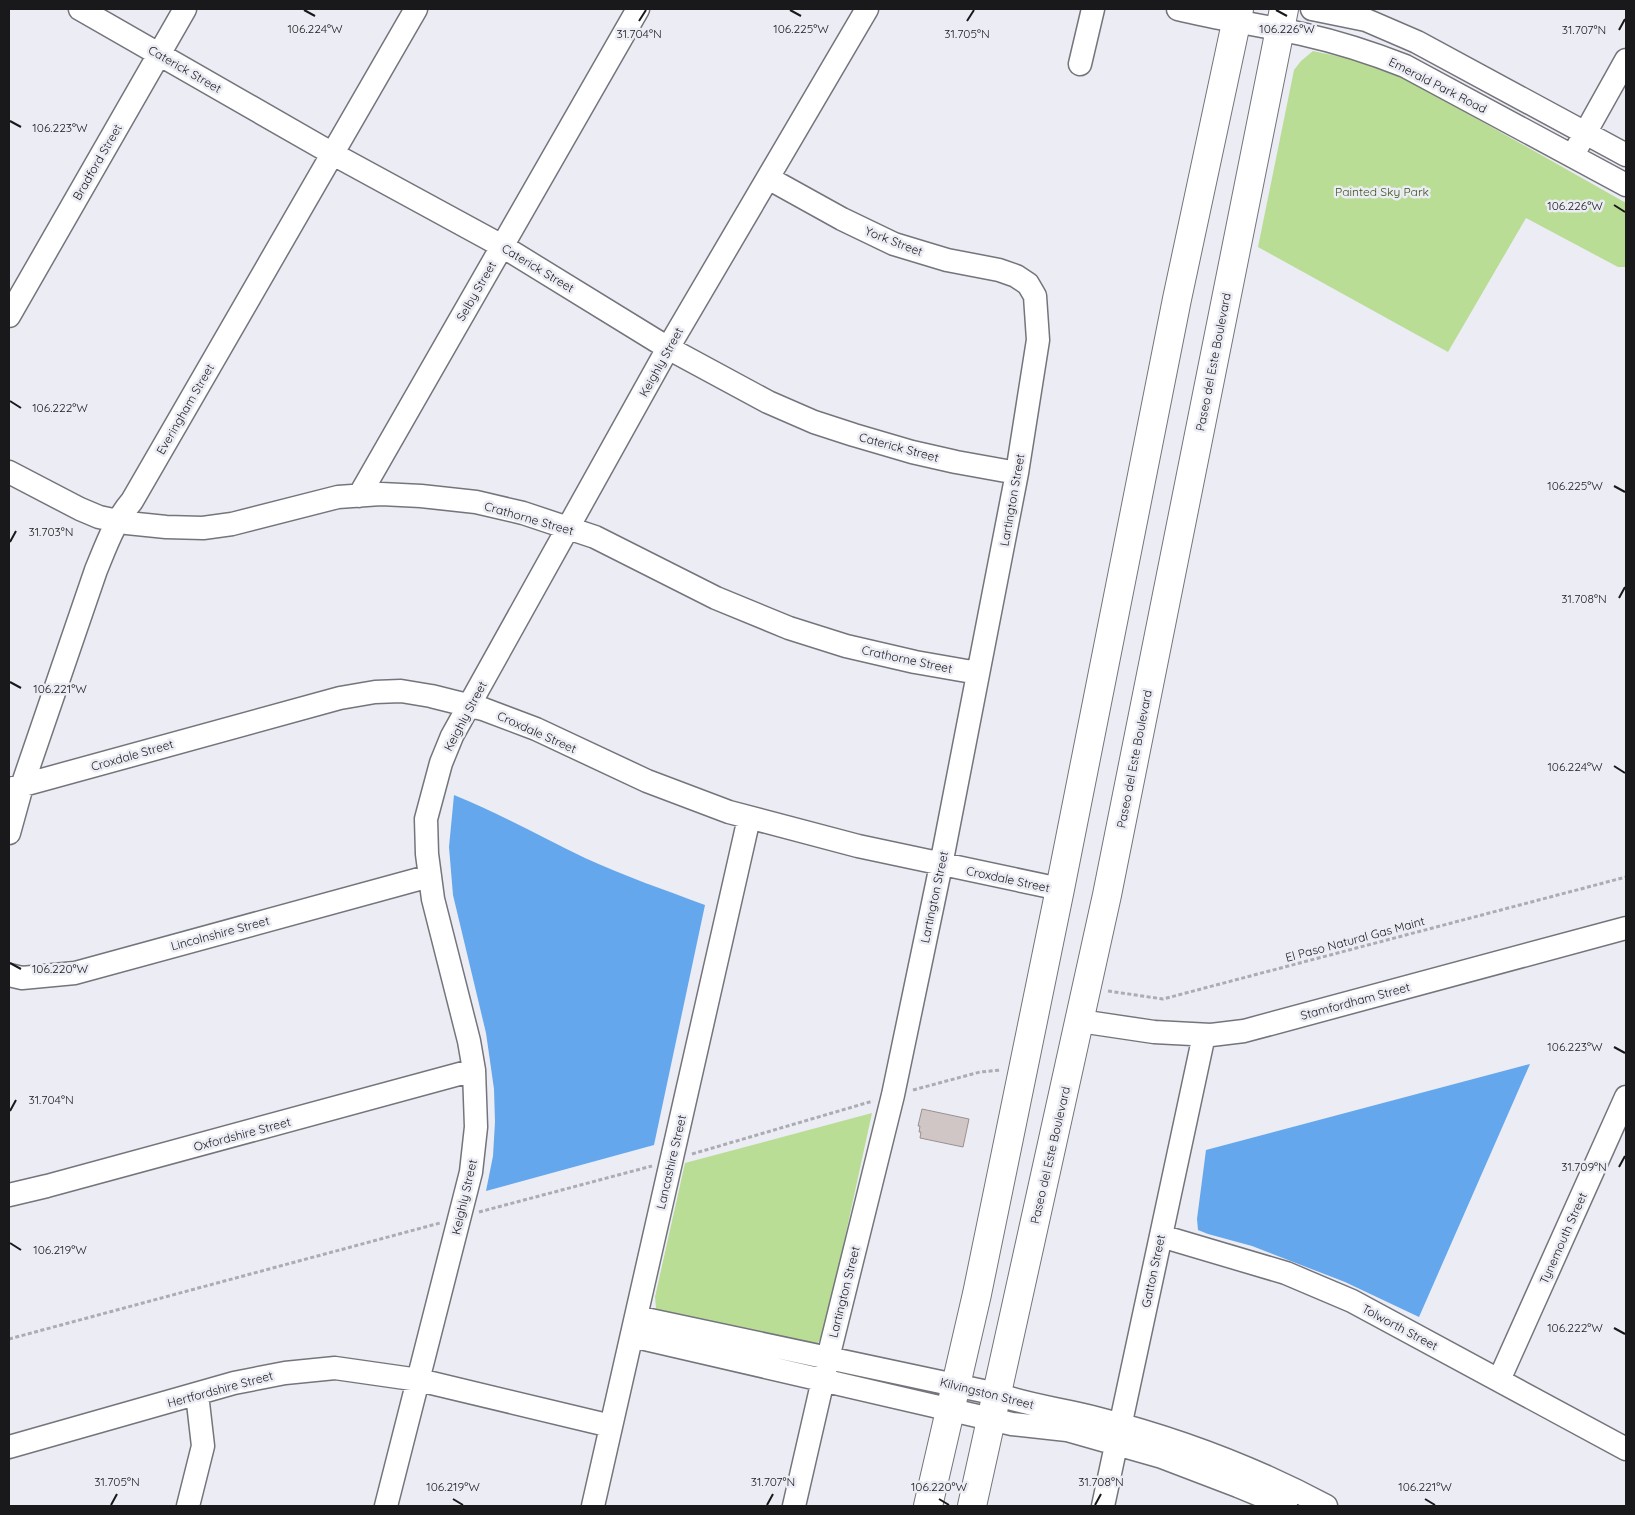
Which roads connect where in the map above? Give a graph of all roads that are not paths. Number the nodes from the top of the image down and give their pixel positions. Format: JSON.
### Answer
{"nodes":[{"id":1,"x":80,"y":9,"type":"edge"},
{"id":2,"x":185,"y":9,"type":"edge"},
{"id":3,"x":416,"y":9,"type":"edge"},
{"id":4,"x":638,"y":9,"type":"edge"},
{"id":5,"x":867,"y":9,"type":"edge"},
{"id":6,"x":1092,"y":9,"type":"edge"},
{"id":7,"x":1178,"y":9,"type":"edge"},
{"id":8,"x":1312,"y":9,"type":"edge"},
{"id":9,"x":1237,"y":15,"type":"edge"},
{"id":10,"x":1281,"y":19,"type":"edge"},
{"id":11,"x":159,"y":54,"type":"junction"},
{"id":12,"x":1626,"y":60,"type":"edge"},
{"id":13,"x":1080,"y":64,"type":"dead end"},
{"id":14,"x":1585,"y":133,"type":"junction"},
{"id":15,"x":333,"y":154,"type":"junction"},
{"id":16,"x":1626,"y":155,"type":"edge"},
{"id":17,"x":1573,"y":156,"type":"junction"},
{"id":18,"x":768,"y":178,"type":"junction"},
{"id":19,"x":1626,"y":185,"type":"edge"},
{"id":20,"x":502,"y":246,"type":"junction"},
{"id":21,"x":1028,"y":284,"type":"joint"},
{"id":22,"x":9,"y":316,"type":"edge"},
{"id":23,"x":668,"y":348,"type":"junction"},
{"id":24,"x":9,"y":472,"type":"edge"},
{"id":25,"x":1017,"y":473,"type":"junction"},
{"id":26,"x":359,"y":496,"type":"junction"},
{"id":27,"x":117,"y":521,"type":"junction"},
{"id":28,"x":568,"y":529,"type":"junction"},
{"id":29,"x":978,"y":673,"type":"junction"},
{"id":30,"x":470,"y":705,"type":"junction"},
{"id":31,"x":15,"y":787,"type":"edge"},
{"id":32,"x":749,"y":818,"type":"junction"},
{"id":33,"x":9,"y":833,"type":"edge"},
{"id":34,"x":941,"y":865,"type":"junction"},
{"id":35,"x":430,"y":876,"type":"junction"},
{"id":36,"x":1060,"y":889,"type":"junction"},
{"id":37,"x":1626,"y":928,"type":"edge"},
{"id":38,"x":9,"y":975,"type":"edge"},
{"id":39,"x":1080,"y":1021,"type":"junction"},
{"id":40,"x":1204,"y":1035,"type":"junction"},
{"id":41,"x":474,"y":1070,"type":"junction"},
{"id":42,"x":1626,"y":1097,"type":"edge"},
{"id":43,"x":9,"y":1195,"type":"edge"},
{"id":44,"x":1161,"y":1236,"type":"junction"},
{"id":45,"x":634,"y":1327,"type":"junction"},
{"id":46,"x":828,"y":1358,"type":"junction"},
{"id":47,"x":418,"y":1380,"type":"junction"},
{"id":48,"x":823,"y":1380,"type":"junction"},
{"id":49,"x":1499,"y":1380,"type":"junction"},
{"id":50,"x":197,"y":1394,"type":"junction"},
{"id":51,"x":953,"y":1397,"type":"junction"},
{"id":52,"x":994,"y":1406,"type":"junction"},
{"id":53,"x":611,"y":1426,"type":"junction"},
{"id":54,"x":1118,"y":1434,"type":"junction"},
{"id":55,"x":9,"y":1447,"type":"edge"},
{"id":56,"x":1626,"y":1449,"type":"edge"},
{"id":57,"x":188,"y":1506,"type":"edge"},
{"id":58,"x":386,"y":1506,"type":"edge"},
{"id":59,"x":593,"y":1506,"type":"edge"},
{"id":60,"x":794,"y":1506,"type":"edge"},
{"id":61,"x":928,"y":1506,"type":"edge"},
{"id":62,"x":972,"y":1506,"type":"edge"},
{"id":63,"x":1103,"y":1506,"type":"edge"},
{"id":64,"x":1286,"y":1506,"type":"edge"},
{"id":65,"x":1326,"y":1506,"type":"edge"}],
"edges":[{"from":1,"to":11,"type":"street","name":"Caterick Street"},
{"from":2,"to":11,"type":"street","name":"Bradford Street"},
{"from":3,"to":15,"type":"street","name":"Everingham Street"},
{"from":4,"to":20,"type":"street","name":"Selby Street"},
{"from":5,"to":18,"type":"street","name":"Keighly Street"},
{"from":6,"to":13,"type":"street"},
{"from":7,"to":9,"type":"street","name":"Emerald Park Road"},
{"from":8,"to":14,"type":"street"},
{"from":9,"to":10,"type":"street","name":"Emerald Park Road"},
{"from":9,"to":36,"type":"main road"},
{"from":10,"to":17,"type":"street","name":"Emerald Park Road"},
{"from":10,"to":39,"type":"main road","name":"Paseo del Este Boulevard"},
{"from":11,"to":15,"type":"street","name":"Caterick Street"},
{"from":11,"to":22,"type":"street","name":"Bradford Street"},
{"from":12,"to":14,"type":"street"},
{"from":14,"to":16,"type":"street"},
{"from":14,"to":17,"type":"street"},
{"from":15,"to":20,"type":"street","name":"Caterick Street"},
{"from":15,"to":27,"type":"street","name":"Everingham Street"},
{"from":17,"to":19,"type":"street","name":"Emerald Park Road"},
{"from":18,"to":21,"type":"street","name":"York Street"},
{"from":18,"to":23,"type":"street","name":"Keighly Street"},
{"from":20,"to":23,"type":"street","name":"Caterick Street"},
{"from":20,"to":26,"type":"street","name":"Selby Street"},
{"from":21,"to":25,"type":"street","name":"Lartington Street"},
{"from":23,"to":25,"type":"street","name":"Caterick Street"},
{"from":23,"to":28,"type":"street","name":"Keighly Street"},
{"from":24,"to":27,"type":"street","name":"Crathorne Street"},
{"from":25,"to":29,"type":"street","name":"Lartington Street"},
{"from":26,"to":27,"type":"street","name":"Crathorne Street"},
{"from":26,"to":28,"type":"street","name":"Crathorne Street"},
{"from":27,"to":31,"type":"street","name":"Everingham Street"},
{"from":28,"to":29,"type":"street","name":"Crathorne Street"},
{"from":28,"to":30,"type":"street","name":"Keighly Street"},
{"from":29,"to":34,"type":"street","name":"Lartington Street"},
{"from":30,"to":31,"type":"street","name":"Croxdale Street"},
{"from":30,"to":32,"type":"street","name":"Croxdale Street"},
{"from":30,"to":35,"type":"street","name":"Keighly Street"},
{"from":31,"to":33,"type":"street","name":"Everingham Street"},
{"from":32,"to":34,"type":"street","name":"Croxdale Street"},
{"from":32,"to":45,"type":"street","name":"Lancashire Street"},
{"from":34,"to":36,"type":"street","name":"Croxdale Street"},
{"from":34,"to":46,"type":"street","name":"Lartington Street"},
{"from":35,"to":38,"type":"street","name":"Lincolnshire Street"},
{"from":35,"to":41,"type":"street","name":"Keighly Street"},
{"from":36,"to":51,"type":"main road"},
{"from":37,"to":40,"type":"street","name":"Stamfordham Street"},
{"from":39,"to":40,"type":"street","name":"Stamfordham Street"},
{"from":39,"to":52,"type":"main road","name":"Paseo del Este Boulevard"},
{"from":40,"to":44,"type":"street","name":"Gatton Street"},
{"from":41,"to":43,"type":"street","name":"Oxfordshire Street"},
{"from":41,"to":47,"type":"street","name":"Keighly Street"},
{"from":42,"to":49,"type":"street","name":"Tynemouth Street"},
{"from":44,"to":49,"type":"street","name":"Tolworth Street"},
{"from":44,"to":54,"type":"street","name":"Gatton Street"},
{"from":45,"to":46,"type":"street","name":"Kilvingston Street"},
{"from":45,"to":48,"type":"street","name":"Kilvingston Street"},
{"from":45,"to":53,"type":"street","name":"Lancashire Street"},
{"from":46,"to":48,"type":"street","name":"Lartington Street"},
{"from":46,"to":51,"type":"street","name":"Kilvingston Street"},
{"from":47,"to":50,"type":"street","name":"Hertfordshire Street"},
{"from":47,"to":53,"type":"street","name":"Hertfordshire Street"},
{"from":47,"to":58,"type":"street","name":"Keighly Street"},
{"from":48,"to":51,"type":"street","name":"Kilvingston Street"},
{"from":48,"to":60,"type":"street","name":"Lartington Street"},
{"from":49,"to":56,"type":"street","name":"Tolworth Street"},
{"from":50,"to":55,"type":"street","name":"Hertfordshire Street"},
{"from":50,"to":57,"type":"street"},
{"from":51,"to":52,"type":"street","name":"Kilvingston Street"},
{"from":51,"to":61,"type":"main road"},
{"from":52,"to":54,"type":"street","name":"Kilvingston Street"},
{"from":52,"to":62,"type":"main road","name":"Paseo del Este Boulevard"},
{"from":53,"to":59,"type":"street","name":"Lancashire Street"},
{"from":54,"to":63,"type":"street","name":"Gatton Street"},
{"from":54,"to":64,"type":"street","name":"Kilvingston Street"},
{"from":54,"to":65,"type":"street","name":"Kilvingston Street"}]}
